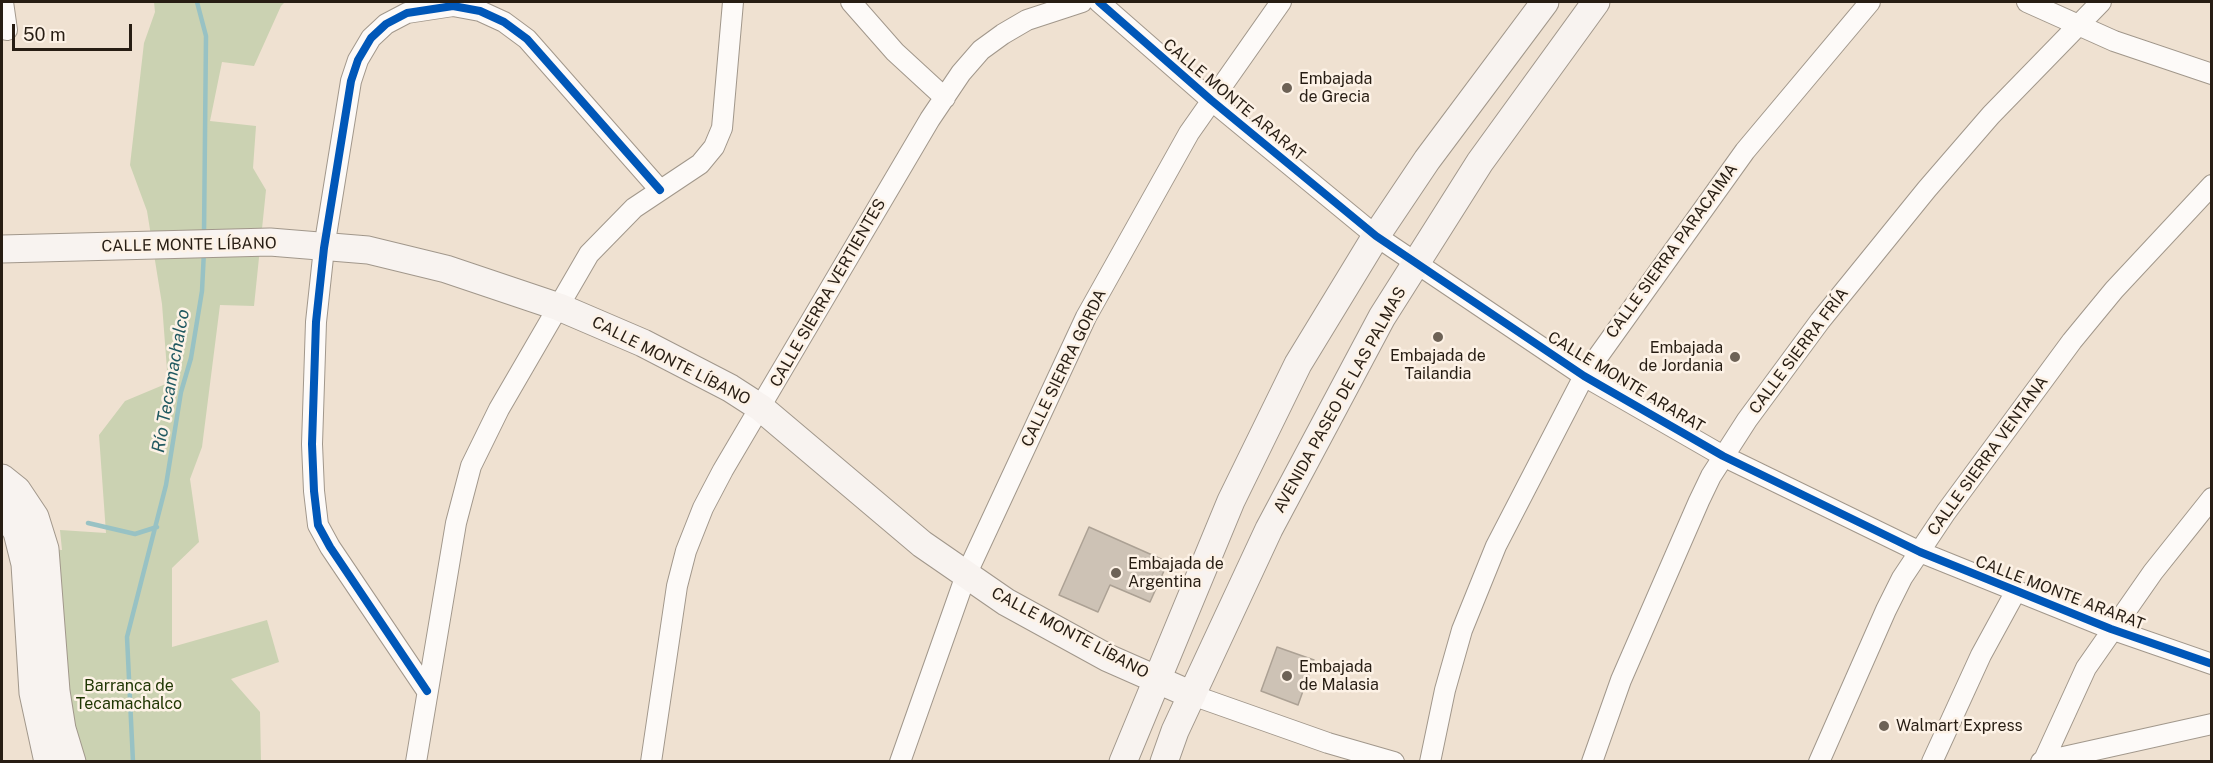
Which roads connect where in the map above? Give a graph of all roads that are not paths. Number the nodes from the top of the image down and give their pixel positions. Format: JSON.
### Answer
{"nodes":[{"id":1,"x":3,"y":2,"type":"edge"},
{"id":2,"x":733,"y":2,"type":"edge"},
{"id":3,"x":851,"y":2,"type":"edge"},
{"id":4,"x":1082,"y":2,"type":"edge"},
{"id":5,"x":1099,"y":2,"type":"edge"},
{"id":6,"x":1281,"y":2,"type":"edge"},
{"id":7,"x":1545,"y":2,"type":"edge"},
{"id":8,"x":1596,"y":2,"type":"edge"},
{"id":9,"x":1870,"y":2,"type":"edge"},
{"id":10,"x":2027,"y":2,"type":"edge"},
{"id":11,"x":2101,"y":2,"type":"edge"},
{"id":12,"x":2077,"y":26,"type":"junction"},
{"id":13,"x":7,"y":30,"type":"dead end"},
{"id":14,"x":2211,"y":74,"type":"edge"},
{"id":15,"x":945,"y":98,"type":"junction"},
{"id":16,"x":1211,"y":100,"type":"junction"},
{"id":17,"x":2211,"y":185,"type":"edge"},
{"id":18,"x":660,"y":190,"type":"junction"},
{"id":19,"x":1376,"y":236,"type":"junction"},
{"id":20,"x":324,"y":248,"type":"junction"},
{"id":21,"x":2,"y":249,"type":"edge"},
{"id":22,"x":1415,"y":265,"type":"junction"},
{"id":23,"x":559,"y":307,"type":"junction"},
{"id":24,"x":1584,"y":376,"type":"junction"},
{"id":25,"x":761,"y":408,"type":"junction"},
{"id":26,"x":1723,"y":456,"type":"junction"},
{"id":27,"x":2,"y":478,"type":"edge"},
{"id":28,"x":2211,"y":498,"type":"edge"},
{"id":29,"x":2,"y":508,"type":"edge"},
{"id":30,"x":1920,"y":552,"type":"junction"},
{"id":31,"x":966,"y":574,"type":"junction"},
{"id":32,"x":2016,"y":591,"type":"junction"},
{"id":33,"x":2111,"y":629,"type":"junction"},
{"id":34,"x":2211,"y":664,"type":"edge"},
{"id":35,"x":1156,"y":679,"type":"junction"},
{"id":36,"x":427,"y":691,"type":"junction"},
{"id":37,"x":1192,"y":695,"type":"junction"},
{"id":38,"x":2211,"y":724,"type":"edge"},
{"id":39,"x":2042,"y":761,"type":"edge"},
{"id":40,"x":48,"y":762,"type":"edge"},
{"id":41,"x":72,"y":762,"type":"edge"},
{"id":42,"x":416,"y":762,"type":"edge"},
{"id":43,"x":651,"y":762,"type":"edge"},
{"id":44,"x":900,"y":762,"type":"edge"},
{"id":45,"x":1123,"y":762,"type":"edge"},
{"id":46,"x":1164,"y":762,"type":"edge"},
{"id":47,"x":1394,"y":762,"type":"edge"},
{"id":48,"x":1430,"y":762,"type":"edge"},
{"id":49,"x":1592,"y":762,"type":"edge"},
{"id":50,"x":1819,"y":762,"type":"edge"},
{"id":51,"x":1932,"y":762,"type":"edge"}],
"edges":[{"from":1,"to":13,"type":"street"},
{"from":2,"to":18,"type":"street"},
{"from":3,"to":15,"type":"street"},
{"from":4,"to":15,"type":"street","name":"CALLE SIERRA VERTIENTES"},
{"from":5,"to":16,"type":"street","name":"CALLE MONTE ARARAT"},
{"from":6,"to":16,"type":"street","name":"CALLE SIERRA GORDA"},
{"from":7,"to":19,"type":"main road"},
{"from":8,"to":22,"type":"main road","name":"AVENIDA PASEO DE LAS PALMAS"},
{"from":9,"to":24,"type":"street","name":"CALLE SIERRA PARACAIMA"},
{"from":10,"to":12,"type":"street"},
{"from":11,"to":12,"type":"street","name":"CALLE SIERRA FRÍA"},
{"from":12,"to":14,"type":"street"},
{"from":12,"to":26,"type":"street","name":"CALLE SIERRA FRÍA"},
{"from":15,"to":25,"type":"street","name":"CALLE SIERRA VERTIENTES"},
{"from":16,"to":19,"type":"street","name":"CALLE MONTE ARARAT"},
{"from":16,"to":31,"type":"street","name":"CALLE SIERRA GORDA"},
{"from":17,"to":30,"type":"street","name":"CALLE SIERRA VENTANA"},
{"from":18,"to":20,"type":"street"},
{"from":18,"to":23,"type":"street"},
{"from":19,"to":22,"type":"street","name":"CALLE MONTE ARARAT"},
{"from":19,"to":35,"type":"main road"},
{"from":20,"to":21,"type":"main road","name":"CALLE MONTE LÍBANO"},
{"from":20,"to":23,"type":"main road","name":"CALLE MONTE LÍBANO"},
{"from":20,"to":36,"type":"street"},
{"from":22,"to":24,"type":"street","name":"CALLE MONTE ARARAT"},
{"from":22,"to":37,"type":"main road","name":"AVENIDA PASEO DE LAS PALMAS"},
{"from":23,"to":25,"type":"main road","name":"CALLE MONTE LÍBANO"},
{"from":23,"to":36,"type":"street"},
{"from":24,"to":26,"type":"street","name":"CALLE MONTE ARARAT"},
{"from":24,"to":48,"type":"street","name":"CALLE SIERRA PARACAIMA"},
{"from":25,"to":31,"type":"main road","name":"CALLE MONTE LÍBANO"},
{"from":25,"to":43,"type":"street","name":"CALLE SIERRA VERTIENTES"},
{"from":26,"to":30,"type":"street","name":"CALLE MONTE ARARAT"},
{"from":26,"to":49,"type":"street","name":"CALLE SIERRA FRÍA"},
{"from":27,"to":41,"type":"main road"},
{"from":28,"to":33,"type":"street"},
{"from":29,"to":40,"type":"main road"},
{"from":30,"to":32,"type":"street","name":"CALLE MONTE ARARAT"},
{"from":30,"to":50,"type":"street","name":"CALLE SIERRA VENTANA"},
{"from":31,"to":35,"type":"main road","name":"CALLE MONTE LÍBANO"},
{"from":31,"to":44,"type":"street","name":"CALLE SIERRA GORDA"},
{"from":32,"to":33,"type":"street","name":"CALLE MONTE ARARAT"},
{"from":32,"to":51,"type":"street"},
{"from":33,"to":34,"type":"street","name":"CALLE MONTE ARARAT"},
{"from":33,"to":39,"type":"street"},
{"from":35,"to":37,"type":"main road","name":"CALLE MONTE LÍBANO"},
{"from":35,"to":45,"type":"main road"},
{"from":36,"to":42,"type":"street"},
{"from":37,"to":46,"type":"main road","name":"AVENIDA PASEO DE LAS PALMAS"},
{"from":37,"to":47,"type":"street","name":"CALLE MONTE LÍBANO"},
{"from":38,"to":39,"type":"street"}]}
